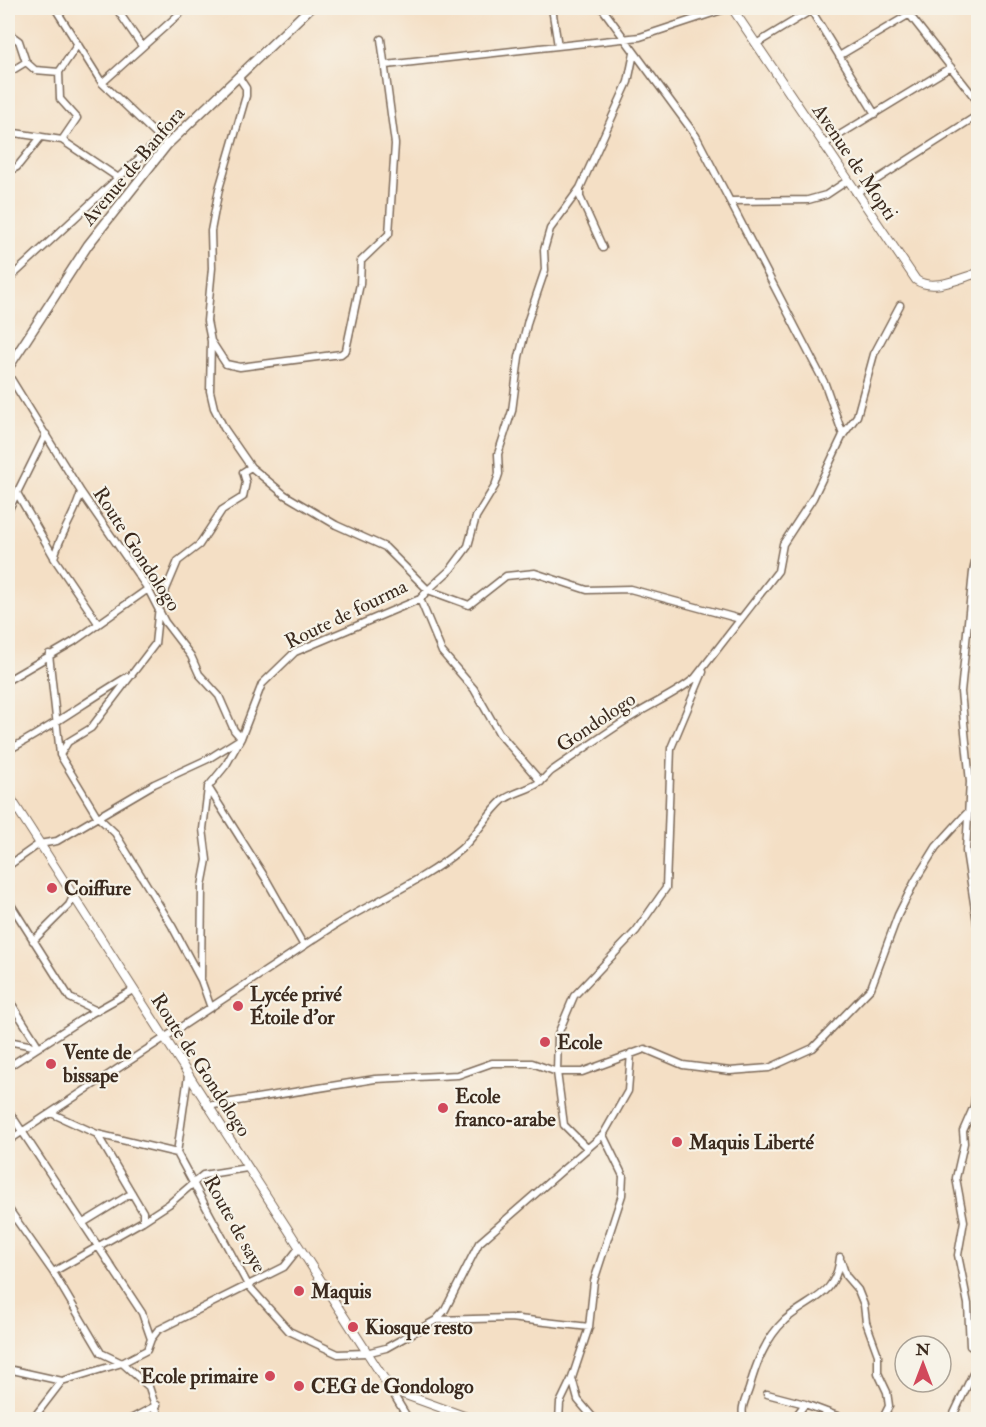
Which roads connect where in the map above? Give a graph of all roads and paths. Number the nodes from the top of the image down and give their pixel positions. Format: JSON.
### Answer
{"nodes":[{"id":1,"x":55,"y":8,"type":"edge"},
{"id":2,"x":116,"y":8,"type":"edge"},
{"id":3,"x":171,"y":8,"type":"edge"},
{"id":4,"x":186,"y":8,"type":"edge"},
{"id":5,"x":552,"y":8,"type":"edge"},
{"id":6,"x":602,"y":8,"type":"edge"},
{"id":7,"x":730,"y":8,"type":"edge"},
{"id":8,"x":920,"y":8,"type":"edge"},
{"id":9,"x":973,"y":8,"type":"edge"},
{"id":10,"x":306,"y":9,"type":"edge"},
{"id":11,"x":813,"y":9,"type":"edge"},
{"id":12,"x":909,"y":14,"type":"junction"},
{"id":13,"x":978,"y":14,"type":"edge"},
{"id":14,"x":176,"y":16,"type":"junction"},
{"id":15,"x":8,"y":33,"type":"edge"},
{"id":16,"x":381,"y":39,"type":"dead end"},
{"id":17,"x":623,"y":39,"type":"junction"},
{"id":18,"x":78,"y":44,"type":"junction"},
{"id":19,"x":756,"y":45,"type":"junction"},
{"id":20,"x":142,"y":46,"type":"junction"},
{"id":21,"x":558,"y":46,"type":"junction"},
{"id":22,"x":634,"y":53,"type":"junction"},
{"id":23,"x":840,"y":56,"type":"junction"},
{"id":24,"x":26,"y":62,"type":"junction"},
{"id":25,"x":386,"y":65,"type":"junction"},
{"id":26,"x":951,"y":67,"type":"junction"},
{"id":27,"x":59,"y":72,"type":"junction"},
{"id":28,"x":8,"y":73,"type":"edge"},
{"id":29,"x":238,"y":75,"type":"junction"},
{"id":30,"x":102,"y":83,"type":"junction"},
{"id":31,"x":978,"y":102,"type":"edge"},
{"id":32,"x":875,"y":114,"type":"junction"},
{"id":33,"x":978,"y":116,"type":"edge"},
{"id":34,"x":8,"y":132,"type":"edge"},
{"id":35,"x":41,"y":137,"type":"junction"},
{"id":36,"x":62,"y":140,"type":"junction"},
{"id":37,"x":163,"y":143,"type":"junction"},
{"id":38,"x":823,"y":145,"type":"junction"},
{"id":39,"x":8,"y":172,"type":"edge"},
{"id":40,"x":117,"y":177,"type":"junction"},
{"id":41,"x":847,"y":181,"type":"junction"},
{"id":42,"x":580,"y":188,"type":"junction"},
{"id":43,"x":856,"y":194,"type":"junction"},
{"id":44,"x":731,"y":201,"type":"junction"},
{"id":45,"x":603,"y":248,"type":"dead end"},
{"id":46,"x":8,"y":268,"type":"edge"},
{"id":47,"x":978,"y":273,"type":"edge"},
{"id":48,"x":10,"y":278,"type":"edge"},
{"id":49,"x":900,"y":305,"type":"dead end"},
{"id":50,"x":211,"y":341,"type":"junction"},
{"id":51,"x":8,"y":368,"type":"edge"},
{"id":52,"x":8,"y":374,"type":"edge"},
{"id":53,"x":46,"y":434,"type":"junction"},
{"id":54,"x":843,"y":435,"type":"junction"},
{"id":55,"x":251,"y":467,"type":"junction"},
{"id":56,"x":81,"y":492,"type":"junction"},
{"id":57,"x":17,"y":493,"type":"junction"},
{"id":58,"x":8,"y":511,"type":"edge"},
{"id":59,"x":978,"y":546,"type":"edge"},
{"id":60,"x":54,"y":558,"type":"junction"},
{"id":61,"x":148,"y":589,"type":"junction"},
{"id":62,"x":428,"y":590,"type":"junction"},
{"id":63,"x":420,"y":599,"type":"junction"},
{"id":64,"x":159,"y":606,"type":"junction"},
{"id":65,"x":741,"y":619,"type":"junction"},
{"id":66,"x":98,"y":623,"type":"junction"},
{"id":67,"x":49,"y":654,"type":"junction"},
{"id":68,"x":706,"y":664,"type":"junction"},
{"id":69,"x":132,"y":675,"type":"junction"},
{"id":70,"x":8,"y":680,"type":"edge"},
{"id":71,"x":56,"y":722,"type":"junction"},
{"id":72,"x":241,"y":738,"type":"junction"},
{"id":73,"x":8,"y":747,"type":"edge"},
{"id":74,"x":60,"y":755,"type":"junction"},
{"id":75,"x":541,"y":782,"type":"junction"},
{"id":76,"x":208,"y":787,"type":"junction"},
{"id":77,"x":8,"y":794,"type":"edge"},
{"id":78,"x":966,"y":814,"type":"junction"},
{"id":79,"x":98,"y":816,"type":"junction"},
{"id":80,"x":39,"y":844,"type":"junction"},
{"id":81,"x":8,"y":866,"type":"edge"},
{"id":82,"x":74,"y":895,"type":"junction"},
{"id":83,"x":8,"y":900,"type":"edge"},
{"id":84,"x":978,"y":929,"type":"edge"},
{"id":85,"x":33,"y":941,"type":"junction"},
{"id":86,"x":304,"y":946,"type":"junction"},
{"id":87,"x":201,"y":980,"type":"junction"},
{"id":88,"x":133,"y":990,"type":"junction"},
{"id":89,"x":8,"y":998,"type":"edge"},
{"id":90,"x":211,"y":1008,"type":"junction"},
{"id":91,"x":97,"y":1011,"type":"junction"},
{"id":92,"x":163,"y":1038,"type":"junction"},
{"id":93,"x":8,"y":1041,"type":"edge"},
{"id":94,"x":39,"y":1047,"type":"junction"},
{"id":95,"x":631,"y":1053,"type":"junction"},
{"id":96,"x":8,"y":1067,"type":"edge"},
{"id":97,"x":557,"y":1072,"type":"junction"},
{"id":98,"x":188,"y":1076,"type":"junction"},
{"id":99,"x":978,"y":1076,"type":"edge"},
{"id":100,"x":207,"y":1106,"type":"junction"},
{"id":101,"x":8,"y":1110,"type":"edge"},
{"id":102,"x":51,"y":1113,"type":"junction"},
{"id":103,"x":22,"y":1132,"type":"junction"},
{"id":104,"x":97,"y":1134,"type":"junction"},
{"id":105,"x":603,"y":1135,"type":"junction"},
{"id":106,"x":8,"y":1141,"type":"edge"},
{"id":107,"x":587,"y":1148,"type":"junction"},
{"id":108,"x":177,"y":1153,"type":"junction"},
{"id":109,"x":247,"y":1168,"type":"junction"},
{"id":110,"x":193,"y":1183,"type":"junction"},
{"id":111,"x":132,"y":1193,"type":"junction"},
{"id":112,"x":8,"y":1208,"type":"edge"},
{"id":113,"x":143,"y":1221,"type":"junction"},
{"id":114,"x":83,"y":1223,"type":"junction"},
{"id":115,"x":99,"y":1247,"type":"junction"},
{"id":116,"x":299,"y":1248,"type":"junction"},
{"id":117,"x":53,"y":1272,"type":"junction"},
{"id":118,"x":248,"y":1285,"type":"junction"},
{"id":119,"x":436,"y":1320,"type":"junction"},
{"id":120,"x":589,"y":1327,"type":"junction"},
{"id":121,"x":151,"y":1339,"type":"junction"},
{"id":122,"x":978,"y":1351,"type":"edge"},
{"id":123,"x":366,"y":1353,"type":"junction"},
{"id":124,"x":122,"y":1363,"type":"junction"},
{"id":125,"x":978,"y":1363,"type":"edge"},
{"id":126,"x":8,"y":1369,"type":"edge"},
{"id":127,"x":572,"y":1378,"type":"junction"},
{"id":128,"x":62,"y":1381,"type":"junction"},
{"id":129,"x":388,"y":1385,"type":"junction"},
{"id":130,"x":766,"y":1394,"type":"dead end"},
{"id":131,"x":805,"y":1404,"type":"junction"},
{"id":132,"x":157,"y":1405,"type":"junction"},
{"id":133,"x":32,"y":1419,"type":"edge"},
{"id":134,"x":129,"y":1419,"type":"edge"},
{"id":135,"x":160,"y":1419,"type":"edge"},
{"id":136,"x":409,"y":1419,"type":"edge"},
{"id":137,"x":475,"y":1419,"type":"edge"},
{"id":138,"x":559,"y":1419,"type":"edge"},
{"id":139,"x":595,"y":1419,"type":"edge"},
{"id":140,"x":744,"y":1419,"type":"edge"},
{"id":141,"x":793,"y":1419,"type":"edge"},
{"id":142,"x":848,"y":1419,"type":"edge"},
{"id":143,"x":882,"y":1419,"type":"edge"},
{"id":144,"x":951,"y":1419,"type":"edge"}],
"edges":[{"from":1,"to":18,"type":"street"},
{"from":2,"to":20,"type":"street"},
{"from":3,"to":14,"type":"street"},
{"from":4,"to":14,"type":"street"},
{"from":5,"to":21,"type":"street"},
{"from":6,"to":17,"type":"street"},
{"from":7,"to":17,"type":"street"},
{"from":7,"to":19,"type":"street","name":"Avenue de Mopti"},
{"from":8,"to":12,"type":"street"},
{"from":9,"to":13,"type":"street"},
{"from":10,"to":29,"type":"main road","name":"Avenue de Banfora"},
{"from":11,"to":19,"type":"street"},
{"from":11,"to":23,"type":"street"},
{"from":12,"to":23,"type":"street"},
{"from":12,"to":26,"type":"street"},
{"from":14,"to":20,"type":"street"},
{"from":15,"to":24,"type":"street"},
{"from":16,"to":25,"type":"street"},
{"from":17,"to":21,"type":"street"},
{"from":17,"to":22,"type":"street"},
{"from":18,"to":27,"type":"street"},
{"from":18,"to":30,"type":"street"},
{"from":19,"to":38,"type":"street","name":"Avenue de Mopti"},
{"from":20,"to":30,"type":"street"},
{"from":21,"to":25,"type":"street"},
{"from":22,"to":42,"type":"street"},
{"from":22,"to":44,"type":"street"},
{"from":23,"to":32,"type":"street"},
{"from":24,"to":27,"type":"street"},
{"from":24,"to":28,"type":"street"},
{"from":25,"to":50,"type":"street"},
{"from":26,"to":31,"type":"street"},
{"from":26,"to":32,"type":"street"},
{"from":27,"to":36,"type":"street"},
{"from":29,"to":37,"type":"main road","name":"Avenue de Banfora"},
{"from":29,"to":50,"type":"street"},
{"from":30,"to":37,"type":"street"},
{"from":32,"to":38,"type":"street"},
{"from":33,"to":43,"type":"street"},
{"from":34,"to":35,"type":"street"},
{"from":35,"to":36,"type":"street"},
{"from":35,"to":39,"type":"street"},
{"from":36,"to":40,"type":"street"},
{"from":37,"to":40,"type":"street"},
{"from":37,"to":51,"type":"main road","name":"Avenue de Banfora"},
{"from":38,"to":41,"type":"street","name":"Avenue de Mopti"},
{"from":40,"to":48,"type":"street"},
{"from":41,"to":43,"type":"street","name":"Avenue de Mopti"},
{"from":41,"to":44,"type":"street"},
{"from":42,"to":45,"type":"street"},
{"from":42,"to":62,"type":"street"},
{"from":43,"to":47,"type":"street","name":"Avenue de Mopti"},
{"from":44,"to":54,"type":"street"},
{"from":46,"to":48,"type":"street"},
{"from":49,"to":54,"type":"street","name":"Gondologo"},
{"from":50,"to":55,"type":"street"},
{"from":52,"to":53,"type":"street","name":"Route Gondologo"},
{"from":53,"to":56,"type":"street","name":"Route Gondologo"},
{"from":53,"to":57,"type":"street"},
{"from":54,"to":65,"type":"street","name":"Gondologo"},
{"from":55,"to":62,"type":"street"},
{"from":55,"to":64,"type":"street"},
{"from":56,"to":60,"type":"street"},
{"from":56,"to":61,"type":"street","name":"Route Gondologo"},
{"from":57,"to":58,"type":"street"},
{"from":57,"to":60,"type":"street"},
{"from":59,"to":78,"type":"street"},
{"from":60,"to":66,"type":"street"},
{"from":61,"to":64,"type":"street","name":"Route Gondologo"},
{"from":61,"to":66,"type":"street"},
{"from":62,"to":63,"type":"street","name":"Route de fourma"},
{"from":62,"to":65,"type":"street","name":"Route de fourma"},
{"from":63,"to":72,"type":"street","name":"Route de fourma"},
{"from":63,"to":75,"type":"street"},
{"from":64,"to":69,"type":"street"},
{"from":64,"to":72,"type":"street","name":"Route Gondologo"},
{"from":65,"to":68,"type":"street","name":"Gondologo"},
{"from":66,"to":67,"type":"street"},
{"from":67,"to":70,"type":"street"},
{"from":67,"to":71,"type":"street"},
{"from":68,"to":75,"type":"street","name":"Gondologo"},
{"from":68,"to":97,"type":"street"},
{"from":69,"to":71,"type":"street"},
{"from":69,"to":74,"type":"street"},
{"from":71,"to":73,"type":"street"},
{"from":71,"to":74,"type":"street"},
{"from":72,"to":76,"type":"street","name":"Route de fourma"},
{"from":72,"to":79,"type":"street"},
{"from":74,"to":79,"type":"street"},
{"from":75,"to":86,"type":"street","name":"Gondologo"},
{"from":76,"to":86,"type":"street"},
{"from":76,"to":87,"type":"street"},
{"from":77,"to":80,"type":"street","name":"Route de Gondologo"},
{"from":78,"to":84,"type":"street"},
{"from":78,"to":95,"type":"street"},
{"from":79,"to":80,"type":"street"},
{"from":79,"to":87,"type":"street"},
{"from":80,"to":81,"type":"street"},
{"from":80,"to":82,"type":"street","name":"Route de Gondologo"},
{"from":82,"to":85,"type":"street"},
{"from":82,"to":88,"type":"street","name":"Route de Gondologo"},
{"from":83,"to":85,"type":"street"},
{"from":85,"to":91,"type":"street"},
{"from":86,"to":90,"type":"street","name":"Gondologo"},
{"from":87,"to":90,"type":"street"},
{"from":88,"to":91,"type":"street"},
{"from":88,"to":92,"type":"street","name":"Route de Gondologo"},
{"from":89,"to":94,"type":"street"},
{"from":90,"to":92,"type":"street","name":"Gondologo"},
{"from":91,"to":94,"type":"street"},
{"from":92,"to":98,"type":"street","name":"Route de Gondologo"},
{"from":92,"to":102,"type":"street","name":"Gondologo"},
{"from":93,"to":94,"type":"street"},
{"from":94,"to":96,"type":"street"},
{"from":95,"to":97,"type":"street"},
{"from":95,"to":105,"type":"street"},
{"from":97,"to":100,"type":"street"},
{"from":97,"to":107,"type":"street"},
{"from":98,"to":100,"type":"street","name":"Route de Gondologo"},
{"from":98,"to":108,"type":"street"},
{"from":99,"to":122,"type":"street"},
{"from":100,"to":109,"type":"street","name":"Route de Gondologo"},
{"from":101,"to":103,"type":"street"},
{"from":102,"to":103,"type":"street","name":"Gondologo"},
{"from":102,"to":104,"type":"street"},
{"from":103,"to":106,"type":"street","name":"Gondologo"},
{"from":103,"to":114,"type":"street"},
{"from":104,"to":108,"type":"street"},
{"from":104,"to":111,"type":"street"},
{"from":105,"to":107,"type":"street"},
{"from":105,"to":120,"type":"street"},
{"from":107,"to":119,"type":"street"},
{"from":108,"to":110,"type":"street","name":"Route de saye"},
{"from":109,"to":110,"type":"street"},
{"from":109,"to":116,"type":"street","name":"Route de Gondologo"},
{"from":110,"to":113,"type":"street"},
{"from":110,"to":118,"type":"street","name":"Route de saye"},
{"from":111,"to":113,"type":"street"},
{"from":111,"to":114,"type":"street"},
{"from":112,"to":117,"type":"street"},
{"from":113,"to":115,"type":"street"},
{"from":114,"to":115,"type":"street"},
{"from":115,"to":117,"type":"street"},
{"from":115,"to":121,"type":"street"},
{"from":116,"to":118,"type":"street"},
{"from":116,"to":123,"type":"street","name":"Route de Gondologo"},
{"from":117,"to":124,"type":"street"},
{"from":118,"to":121,"type":"street"},
{"from":118,"to":123,"type":"street","name":"Route de saye"},
{"from":119,"to":120,"type":"street"},
{"from":119,"to":123,"type":"street","name":"Route de saye"},
{"from":120,"to":127,"type":"street"},
{"from":121,"to":124,"type":"street"},
{"from":123,"to":129,"type":"street","name":"Route de Gondologo"},
{"from":124,"to":128,"type":"street"},
{"from":124,"to":132,"type":"street"},
{"from":125,"to":144,"type":"street"},
{"from":126,"to":128,"type":"street"},
{"from":127,"to":138,"type":"street"},
{"from":127,"to":139,"type":"street"},
{"from":128,"to":133,"type":"street"},
{"from":129,"to":136,"type":"street"},
{"from":129,"to":137,"type":"street"},
{"from":130,"to":131,"type":"street"},
{"from":131,"to":141,"type":"street"},
{"from":131,"to":142,"type":"street"},
{"from":132,"to":134,"type":"street"},
{"from":132,"to":135,"type":"street"},
{"from":140,"to":143,"type":"street"}]}
